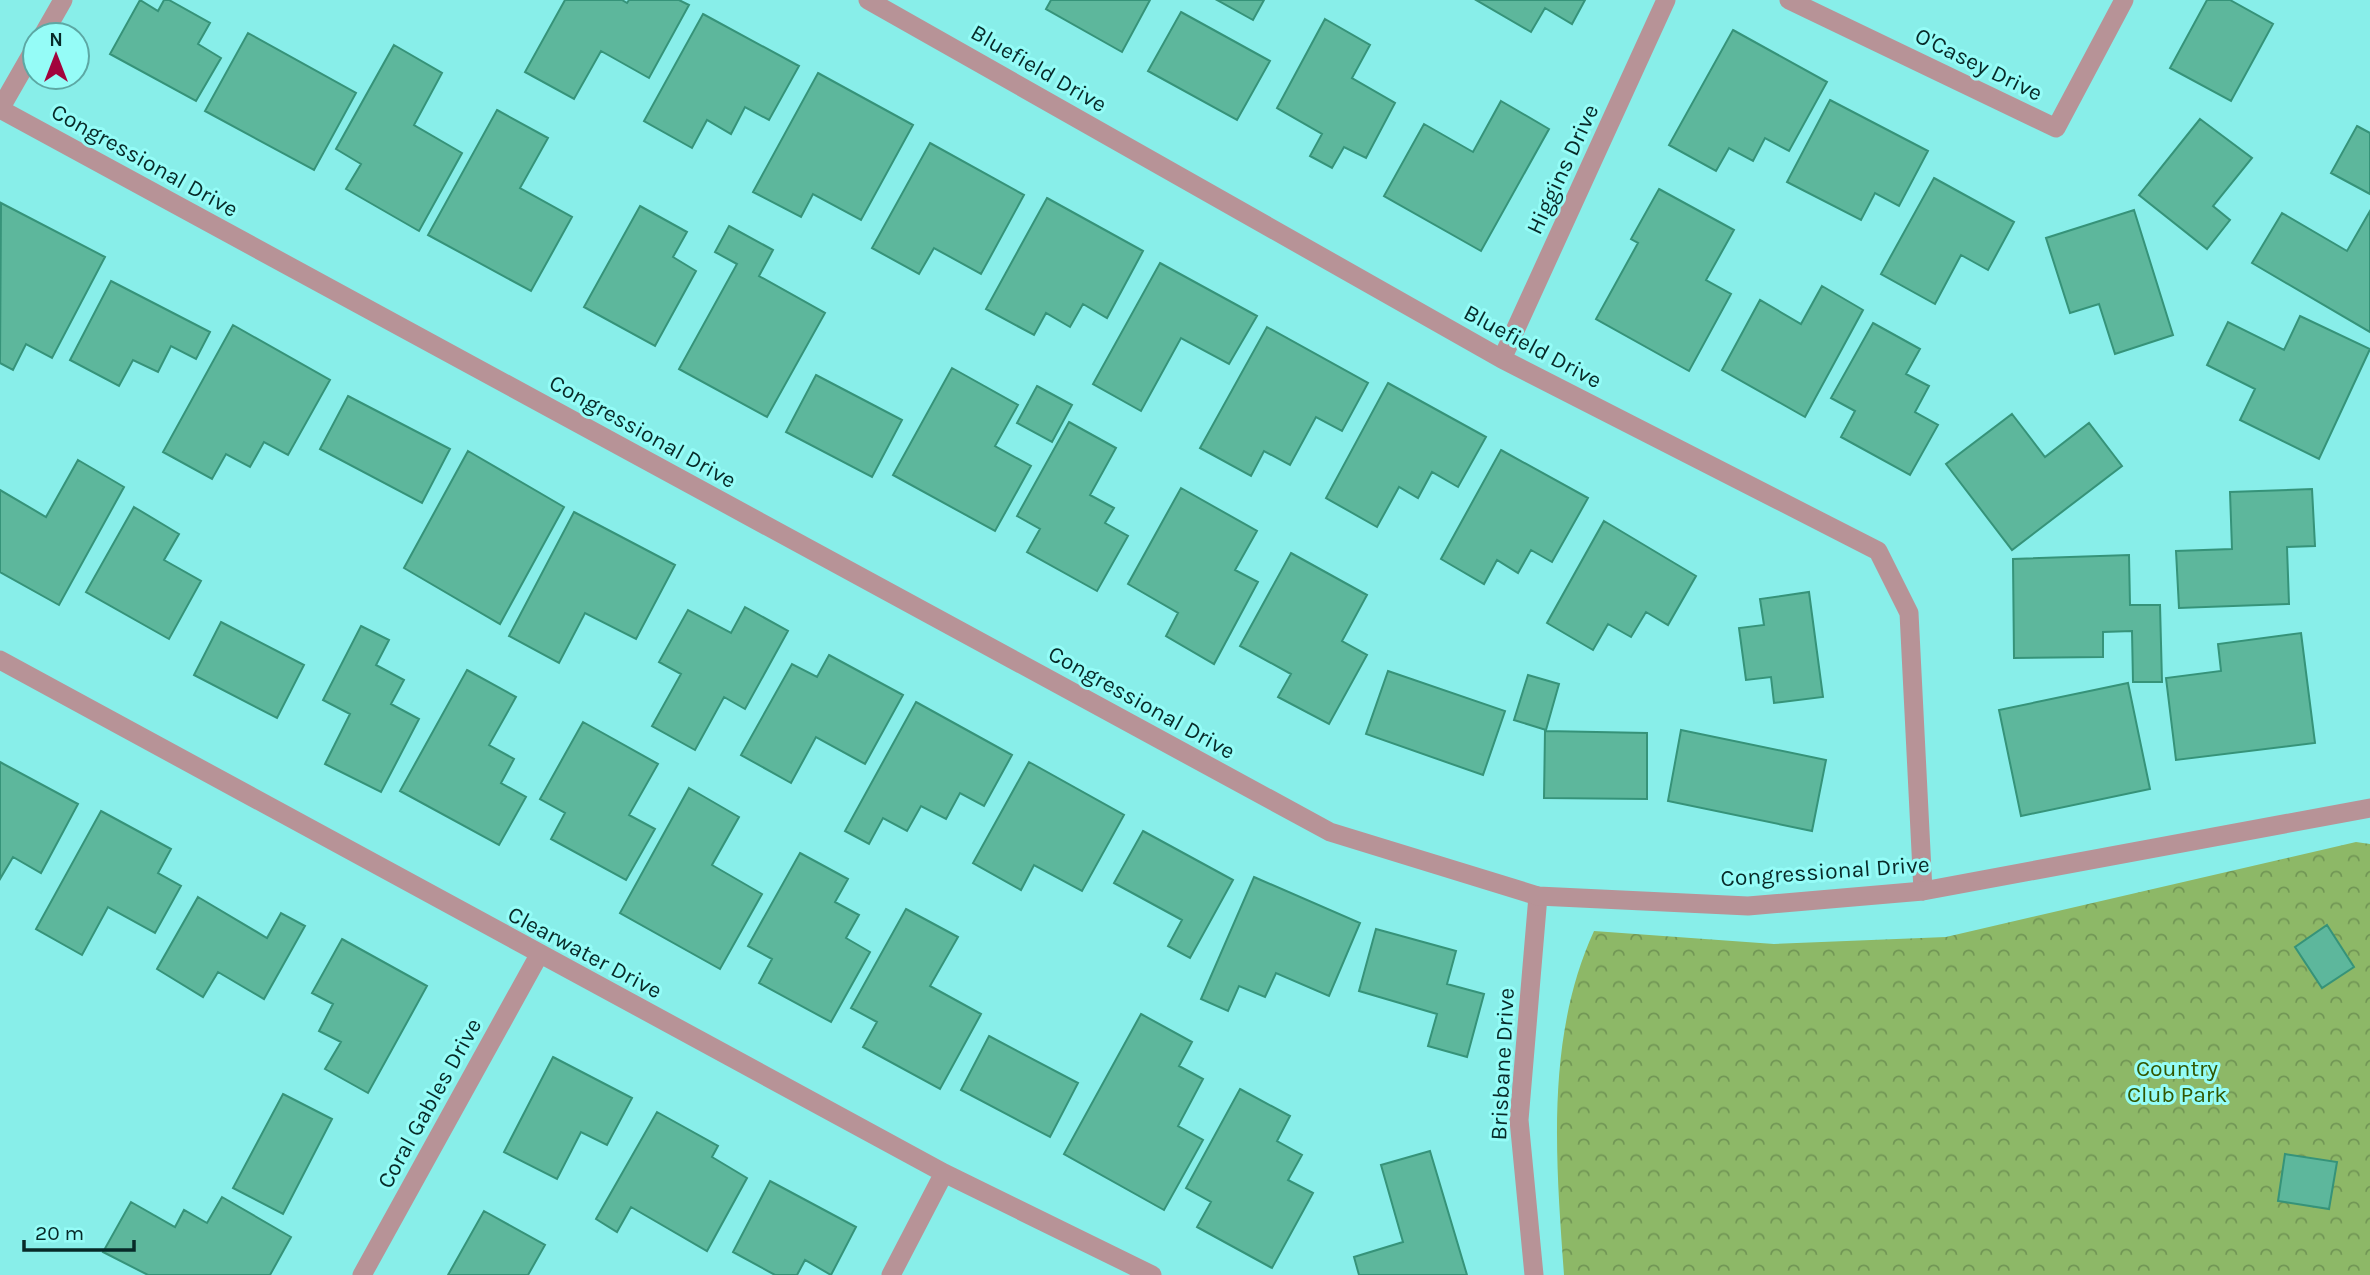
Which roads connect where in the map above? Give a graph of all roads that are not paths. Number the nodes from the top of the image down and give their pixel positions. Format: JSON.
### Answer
{"nodes":[{"id":1,"x":63,"y":0,"type":"edge"},
{"id":2,"x":868,"y":0,"type":"edge"},
{"id":3,"x":1666,"y":0,"type":"edge"},
{"id":4,"x":1789,"y":0,"type":"edge"},
{"id":5,"x":2124,"y":0,"type":"edge"},
{"id":6,"x":51,"y":21,"type":"edge"},
{"id":7,"x":21,"y":72,"type":"edge"},
{"id":8,"x":0,"y":109,"type":"edge"},
{"id":9,"x":1502,"y":359,"type":"junction"},
{"id":10,"x":0,"y":660,"type":"edge"},
{"id":11,"x":2370,"y":808,"type":"edge"},
{"id":12,"x":1923,"y":891,"type":"junction"},
{"id":13,"x":1538,"y":896,"type":"junction"},
{"id":14,"x":539,"y":955,"type":"junction"},
{"id":15,"x":944,"y":1173,"type":"junction"},
{"id":16,"x":362,"y":1275,"type":"edge"},
{"id":17,"x":891,"y":1275,"type":"edge"},
{"id":18,"x":1152,"y":1275,"type":"edge"},
{"id":19,"x":1534,"y":1275,"type":"edge"}],
"edges":[{"from":1,"to":6,"type":"street"},
{"from":2,"to":9,"type":"street","name":"Bluefield Drive"},
{"from":3,"to":9,"type":"street","name":"Higgins Drive"},
{"from":4,"to":5,"type":"street","name":"O'Casey Drive"},
{"from":7,"to":8,"type":"street"},
{"from":8,"to":13,"type":"street","name":"Congressional Drive"},
{"from":9,"to":12,"type":"street","name":"Bluefield Drive"},
{"from":10,"to":14,"type":"street","name":"Clearwater Drive"},
{"from":11,"to":12,"type":"street","name":"Congressional Drive"},
{"from":12,"to":13,"type":"street","name":"Congressional Drive"},
{"from":13,"to":19,"type":"street","name":"Brisbane Drive"},
{"from":14,"to":15,"type":"street","name":"Clearwater Drive"},
{"from":14,"to":16,"type":"street","name":"Coral Gables Drive"},
{"from":15,"to":17,"type":"street"},
{"from":15,"to":18,"type":"street","name":"Clearwater Drive"}]}
